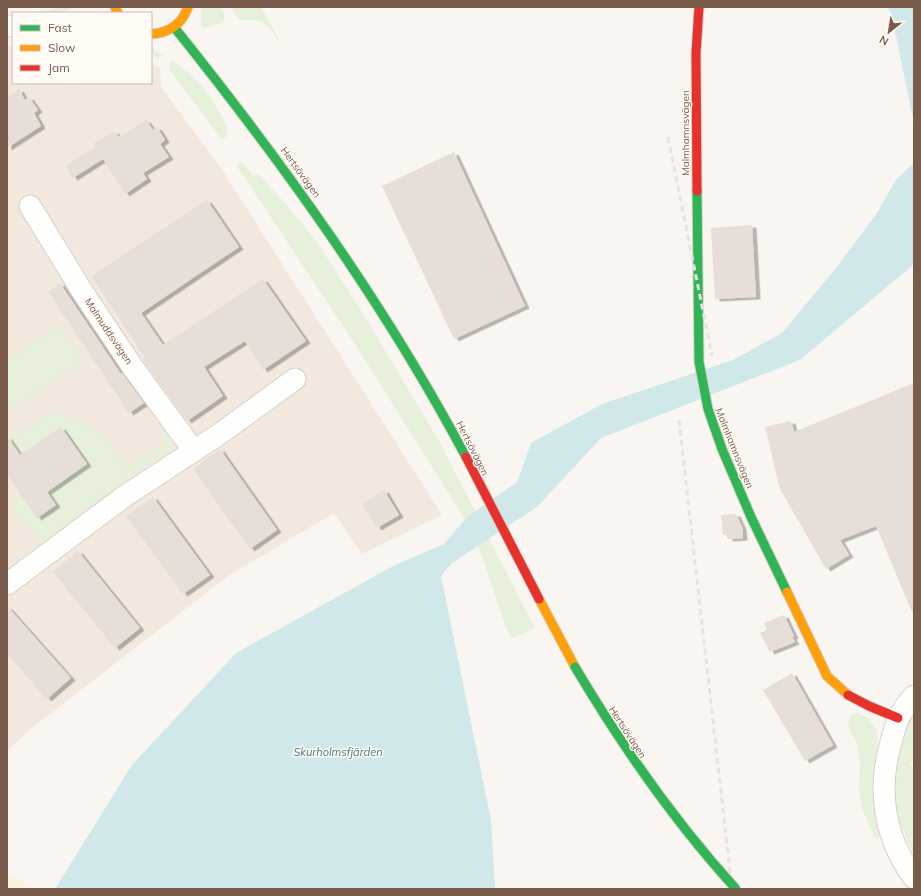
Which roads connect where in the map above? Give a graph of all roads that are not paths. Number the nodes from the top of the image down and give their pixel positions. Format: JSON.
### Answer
{"nodes":[{"id":1,"x":188,"y":7,"type":"edge"},
{"id":2,"x":699,"y":7,"type":"edge"},
{"id":3,"x":174,"y":27,"type":"junction"},
{"id":4,"x":152,"y":34,"type":"edge"},
{"id":5,"x":30,"y":206,"type":"dead end"},
{"id":6,"x":295,"y":379,"type":"dead end"},
{"id":7,"x":194,"y":450,"type":"junction"},
{"id":8,"x":7,"y":584,"type":"edge"},
{"id":9,"x":914,"y":696,"type":"edge"},
{"id":10,"x":898,"y":718,"type":"junction"},
{"id":11,"x":914,"y":878,"type":"edge"},
{"id":12,"x":736,"y":889,"type":"edge"}],
"edges":[{"from":1,"to":3,"type":"main road"},
{"from":2,"to":10,"type":"main road","name":"Malmhamnsvägen"},
{"from":3,"to":4,"type":"main road"},
{"from":3,"to":12,"type":"main road","name":"Hertsövägen","bridge":true},
{"from":5,"to":7,"type":"street","name":"Malmuddsvägen"},
{"from":6,"to":7,"type":"street"},
{"from":7,"to":8,"type":"street"},
{"from":9,"to":10,"type":"street"},
{"from":10,"to":11,"type":"street"}]}
